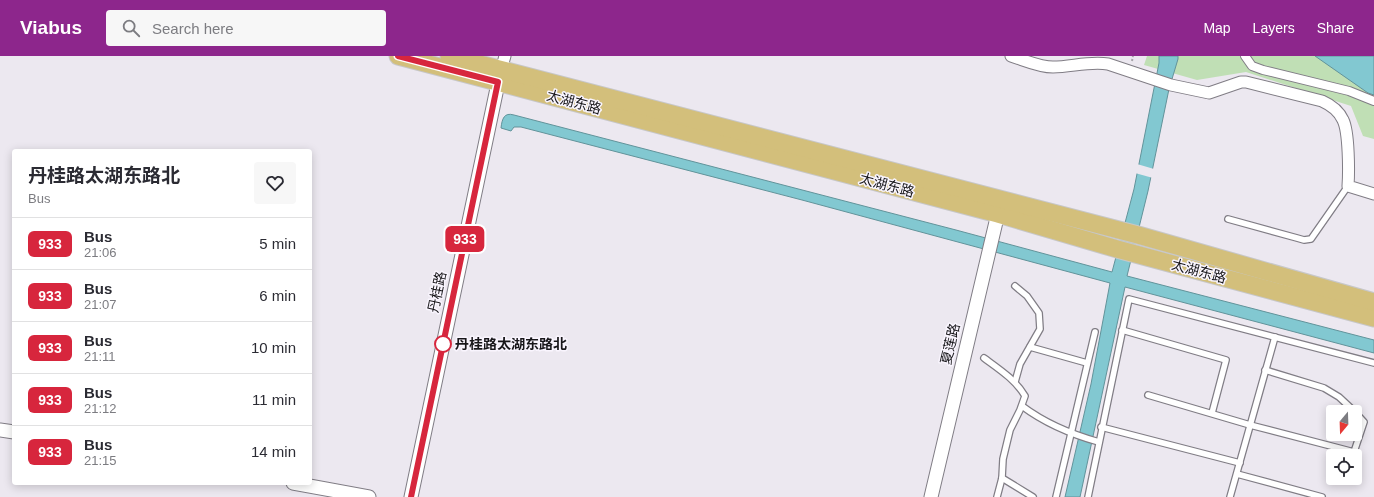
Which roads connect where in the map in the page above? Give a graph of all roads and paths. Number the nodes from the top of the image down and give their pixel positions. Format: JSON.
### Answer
{"nodes":[{"id":1,"x":398,"y":56,"type":"edge"},
{"id":2,"x":449,"y":56,"type":"edge"},
{"id":3,"x":1011,"y":56,"type":"edge"},
{"id":4,"x":1245,"y":56,"type":"edge"},
{"id":5,"x":501,"y":69,"type":"edge"},
{"id":6,"x":1374,"y":101,"type":"edge"},
{"id":7,"x":1348,"y":186,"type":"junction"},
{"id":8,"x":1374,"y":194,"type":"edge"},
{"id":9,"x":999,"y":206,"type":"junction"},
{"id":10,"x":1228,"y":219,"type":"dead end"},
{"id":11,"x":1015,"y":286,"type":"dead end"},
{"id":12,"x":1374,"y":302,"type":"edge"},
{"id":13,"x":1374,"y":318,"type":"edge"},
{"id":14,"x":1122,"y":330,"type":"junction"},
{"id":15,"x":1095,"y":332,"type":"dead end"},
{"id":16,"x":1274,"y":337,"type":"junction"},
{"id":17,"x":1030,"y":346,"type":"junction"},
{"id":18,"x":984,"y":358,"type":"dead end"},
{"id":19,"x":1087,"y":363,"type":"junction"},
{"id":20,"x":1374,"y":363,"type":"edge"},
{"id":21,"x":1265,"y":370,"type":"junction"},
{"id":22,"x":1015,"y":382,"type":"junction"},
{"id":23,"x":1148,"y":394,"type":"dead end"},
{"id":24,"x":1022,"y":406,"type":"junction"},
{"id":25,"x":1212,"y":413,"type":"junction"},
{"id":26,"x":1250,"y":425,"type":"junction"},
{"id":27,"x":1101,"y":427,"type":"junction"},
{"id":28,"x":0,"y":430,"type":"edge"},
{"id":29,"x":12,"y":432,"type":"edge"},
{"id":30,"x":1070,"y":434,"type":"junction"},
{"id":31,"x":1096,"y":441,"type":"junction"},
{"id":32,"x":1240,"y":463,"type":"junction"},
{"id":33,"x":1237,"y":474,"type":"junction"},
{"id":34,"x":1002,"y":478,"type":"junction"},
{"id":35,"x":304,"y":485,"type":"edge"},
{"id":36,"x":369,"y":497,"type":"edge"},
{"id":37,"x":411,"y":497,"type":"edge"},
{"id":38,"x":931,"y":497,"type":"edge"},
{"id":39,"x":997,"y":497,"type":"edge"},
{"id":40,"x":1033,"y":497,"type":"edge"},
{"id":41,"x":1056,"y":497,"type":"edge"},
{"id":42,"x":1088,"y":497,"type":"edge"},
{"id":43,"x":1230,"y":497,"type":"edge"},
{"id":44,"x":1322,"y":497,"type":"edge"}],
"edges":[{"from":1,"to":5,"type":"main road","name":"太湖东路"},
{"from":2,"to":5,"type":"main road","name":"太湖东路"},
{"from":3,"to":7,"type":"street"},
{"from":4,"to":6,"type":"street"},
{"from":5,"to":9,"type":"main road","name":"太湖东路"},
{"from":5,"to":37,"type":"street","name":"丹桂路"},
{"from":7,"to":8,"type":"street"},
{"from":7,"to":10,"type":"lane"},
{"from":9,"to":12,"type":"main road","name":"太湖东路"},
{"from":9,"to":13,"type":"main road","name":"太湖东路"},
{"from":9,"to":38,"type":"street","name":"夏莲路"},
{"from":11,"to":17,"type":"lane"},
{"from":14,"to":16,"type":"lane"},
{"from":14,"to":25,"type":"lane"},
{"from":14,"to":27,"type":"lane"},
{"from":15,"to":19,"type":"lane"},
{"from":16,"to":20,"type":"lane"},
{"from":16,"to":21,"type":"lane"},
{"from":17,"to":19,"type":"lane"},
{"from":17,"to":22,"type":"lane"},
{"from":18,"to":22,"type":"lane"},
{"from":19,"to":30,"type":"lane"},
{"from":21,"to":26,"type":"lane"},
{"from":21,"to":26,"type":"lane"},
{"from":22,"to":24,"type":"lane"},
{"from":23,"to":25,"type":"lane"},
{"from":24,"to":30,"type":"lane"},
{"from":24,"to":34,"type":"lane"},
{"from":25,"to":26,"type":"lane"},
{"from":26,"to":32,"type":"lane"},
{"from":27,"to":31,"type":"lane"},
{"from":27,"to":32,"type":"lane"},
{"from":28,"to":29,"type":"street"},
{"from":30,"to":31,"type":"lane"},
{"from":30,"to":41,"type":"lane"},
{"from":31,"to":42,"type":"lane"},
{"from":32,"to":33,"type":"lane"},
{"from":33,"to":43,"type":"lane"},
{"from":33,"to":44,"type":"lane"},
{"from":34,"to":39,"type":"lane"},
{"from":34,"to":40,"type":"lane"},
{"from":35,"to":36,"type":"street"}]}
